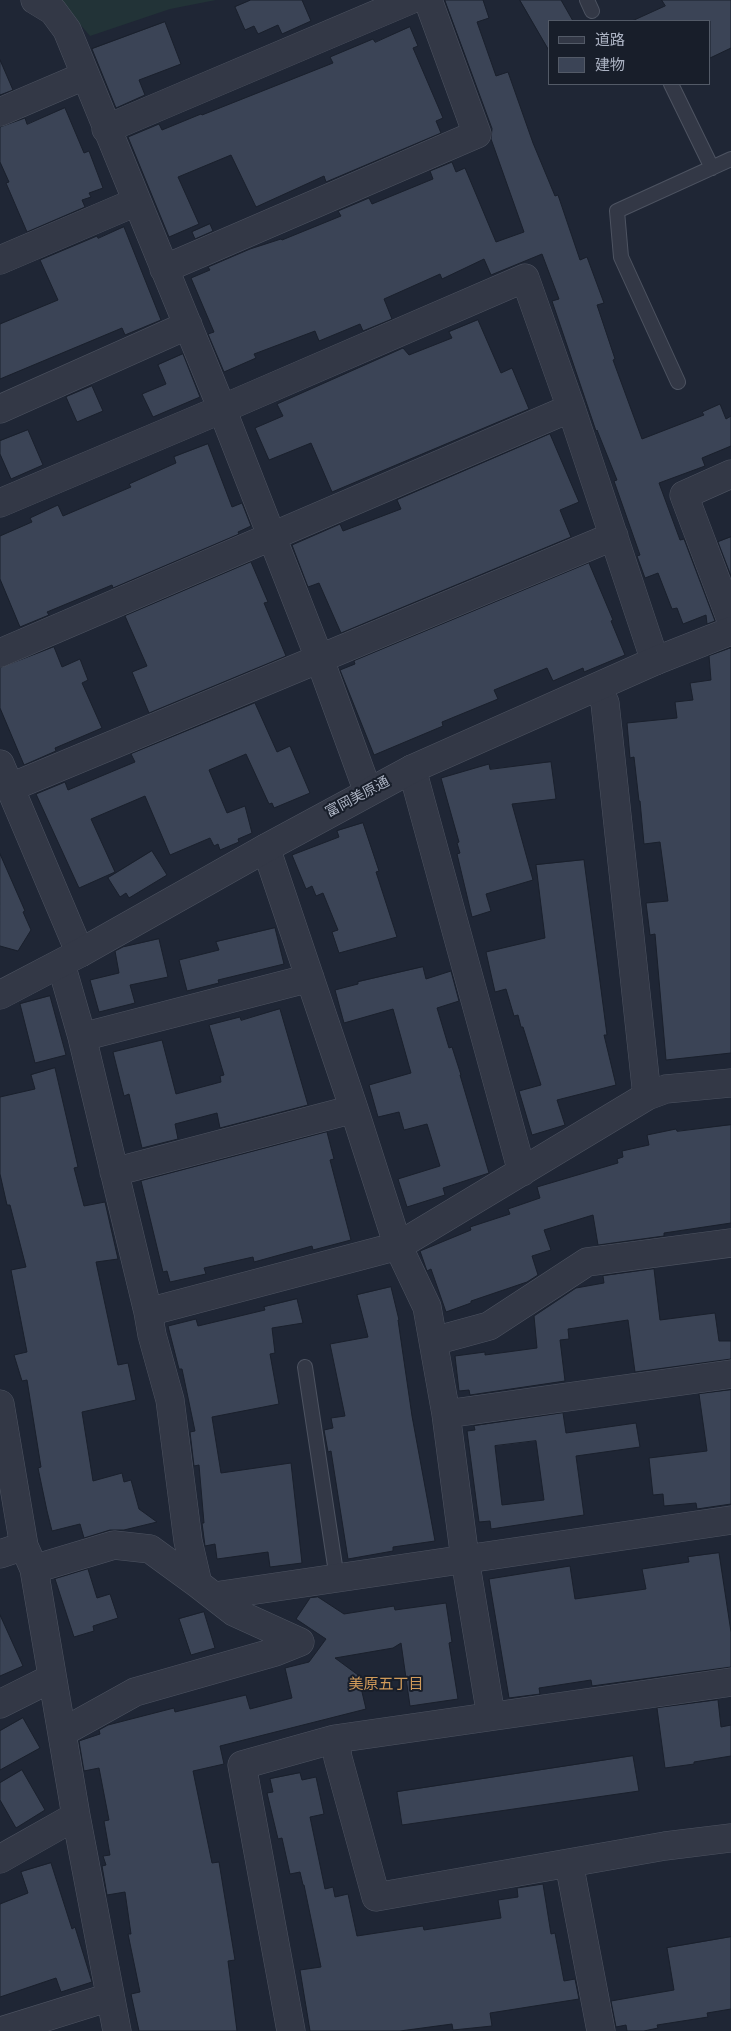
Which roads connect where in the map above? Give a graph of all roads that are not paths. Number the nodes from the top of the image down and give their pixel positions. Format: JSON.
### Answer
{"nodes":[{"id":1,"x":35,"y":0,"type":"edge"},
{"id":2,"x":410,"y":0,"type":"edge"},
{"id":3,"x":428,"y":0,"type":"edge"},
{"id":4,"x":84,"y":76,"type":"junction"},
{"id":5,"x":671,"y":85,"type":"edge"},
{"id":6,"x":0,"y":112,"type":"edge"},
{"id":7,"x":106,"y":129,"type":"junction"},
{"id":8,"x":731,"y":158,"type":"edge"},
{"id":9,"x":712,"y":168,"type":"junction"},
{"id":10,"x":136,"y":202,"type":"junction"},
{"id":11,"x":0,"y":260,"type":"edge"},
{"id":12,"x":164,"y":269,"type":"junction"},
{"id":13,"x":188,"y":325,"type":"junction"},
{"id":14,"x":678,"y":382,"type":"dead end"},
{"id":15,"x":571,"y":408,"type":"junction"},
{"id":16,"x":0,"y":409,"type":"edge"},
{"id":17,"x":222,"y":409,"type":"junction"},
{"id":18,"x":731,"y":474,"type":"edge"},
{"id":19,"x":0,"y":502,"type":"edge"},
{"id":20,"x":271,"y":536,"type":"junction"},
{"id":21,"x":614,"y":536,"type":"junction"},
{"id":22,"x":731,"y":620,"type":"edge"},
{"id":23,"x":731,"y":631,"type":"edge"},
{"id":24,"x":0,"y":653,"type":"edge"},
{"id":25,"x":320,"y":660,"type":"junction"},
{"id":26,"x":655,"y":662,"type":"junction"},
{"id":27,"x":598,"y":687,"type":"junction"},
{"id":28,"x":412,"y":769,"type":"junction"},
{"id":29,"x":3,"y":773,"type":"edge"},
{"id":30,"x":368,"y":792,"type":"junction"},
{"id":31,"x":266,"y":848,"type":"junction"},
{"id":32,"x":70,"y":959,"type":"junction"},
{"id":33,"x":310,"y":978,"type":"junction"},
{"id":34,"x":0,"y":994,"type":"edge"},
{"id":35,"x":82,"y":1037,"type":"junction"},
{"id":36,"x":731,"y":1082,"type":"edge"},
{"id":37,"x":647,"y":1096,"type":"junction"},
{"id":38,"x":354,"y":1109,"type":"junction"},
{"id":39,"x":114,"y":1172,"type":"junction"},
{"id":40,"x":522,"y":1172,"type":"junction"},
{"id":41,"x":731,"y":1243,"type":"edge"},
{"id":42,"x":398,"y":1246,"type":"junction"},
{"id":43,"x":148,"y":1312,"type":"junction"},
{"id":44,"x":434,"y":1341,"type":"junction"},
{"id":45,"x":305,"y":1368,"type":"dead end"},
{"id":46,"x":731,"y":1374,"type":"edge"},
{"id":47,"x":0,"y":1404,"type":"edge"},
{"id":48,"x":446,"y":1414,"type":"junction"},
{"id":49,"x":731,"y":1520,"type":"edge"},
{"id":50,"x":19,"y":1556,"type":"edge"},
{"id":51,"x":465,"y":1559,"type":"junction"},
{"id":52,"x":337,"y":1579,"type":"junction"},
{"id":53,"x":207,"y":1590,"type":"junction"},
{"id":54,"x":52,"y":1678,"type":"junction"},
{"id":55,"x":731,"y":1682,"type":"edge"},
{"id":56,"x":0,"y":1704,"type":"edge"},
{"id":57,"x":491,"y":1716,"type":"junction"},
{"id":58,"x":62,"y":1732,"type":"junction"},
{"id":59,"x":335,"y":1739,"type":"junction"},
{"id":60,"x":76,"y":1816,"type":"junction"},
{"id":61,"x":731,"y":1838,"type":"edge"},
{"id":62,"x":0,"y":1858,"type":"edge"},
{"id":63,"x":569,"y":1863,"type":"junction"},
{"id":64,"x":110,"y":1997,"type":"junction"},
{"id":65,"x":1,"y":2031,"type":"edge"},
{"id":66,"x":117,"y":2031,"type":"edge"},
{"id":67,"x":291,"y":2031,"type":"edge"},
{"id":68,"x":601,"y":2031,"type":"edge"}],
"edges":[{"from":1,"to":4,"type":"street"},
{"from":2,"to":7,"type":"street"},
{"from":3,"to":12,"type":"street"},
{"from":4,"to":6,"type":"street"},
{"from":4,"to":7,"type":"street"},
{"from":5,"to":9,"type":"lane"},
{"from":7,"to":10,"type":"street"},
{"from":8,"to":9,"type":"lane"},
{"from":9,"to":14,"type":"lane"},
{"from":10,"to":11,"type":"street"},
{"from":10,"to":12,"type":"street"},
{"from":12,"to":13,"type":"street"},
{"from":13,"to":16,"type":"street"},
{"from":13,"to":17,"type":"street"},
{"from":15,"to":17,"type":"street"},
{"from":15,"to":20,"type":"street"},
{"from":15,"to":21,"type":"street"},
{"from":17,"to":19,"type":"street"},
{"from":17,"to":20,"type":"street"},
{"from":18,"to":22,"type":"street"},
{"from":20,"to":24,"type":"street"},
{"from":20,"to":25,"type":"street"},
{"from":21,"to":25,"type":"street"},
{"from":21,"to":26,"type":"street"},
{"from":23,"to":26,"type":"street","name":"富岡美原通"},
{"from":25,"to":29,"type":"street"},
{"from":25,"to":30,"type":"street"},
{"from":26,"to":27,"type":"street","name":"富岡美原通"},
{"from":27,"to":28,"type":"street","name":"富岡美原通"},
{"from":27,"to":37,"type":"street"},
{"from":28,"to":30,"type":"street","name":"富岡美原通"},
{"from":28,"to":40,"type":"street"},
{"from":29,"to":32,"type":"street"},
{"from":30,"to":31,"type":"street","name":"富岡美原通"},
{"from":31,"to":32,"type":"street","name":"富岡美原通"},
{"from":31,"to":33,"type":"street"},
{"from":32,"to":34,"type":"street","name":"富岡美原通"},
{"from":32,"to":35,"type":"street"},
{"from":33,"to":35,"type":"street"},
{"from":33,"to":38,"type":"street"},
{"from":35,"to":39,"type":"street"},
{"from":36,"to":37,"type":"street"},
{"from":37,"to":40,"type":"street"},
{"from":38,"to":39,"type":"street"},
{"from":38,"to":42,"type":"street"},
{"from":39,"to":43,"type":"street"},
{"from":40,"to":42,"type":"street"},
{"from":41,"to":44,"type":"street"},
{"from":42,"to":43,"type":"street"},
{"from":42,"to":44,"type":"street"},
{"from":43,"to":53,"type":"street"},
{"from":44,"to":48,"type":"street"},
{"from":45,"to":52,"type":"lane"},
{"from":46,"to":48,"type":"street"},
{"from":47,"to":50,"type":"street"},
{"from":48,"to":51,"type":"street"},
{"from":49,"to":51,"type":"street"},
{"from":50,"to":53,"type":"street"},
{"from":50,"to":54,"type":"street"},
{"from":51,"to":52,"type":"street"},
{"from":51,"to":57,"type":"street"},
{"from":52,"to":53,"type":"street"},
{"from":53,"to":58,"type":"street"},
{"from":54,"to":56,"type":"street"},
{"from":54,"to":58,"type":"street"},
{"from":55,"to":57,"type":"street"},
{"from":57,"to":59,"type":"street"},
{"from":58,"to":60,"type":"street"},
{"from":59,"to":63,"type":"street"},
{"from":59,"to":67,"type":"street"},
{"from":60,"to":62,"type":"street"},
{"from":60,"to":64,"type":"street"},
{"from":61,"to":63,"type":"street"},
{"from":63,"to":68,"type":"street"},
{"from":64,"to":65,"type":"street"},
{"from":64,"to":66,"type":"street"}]}
